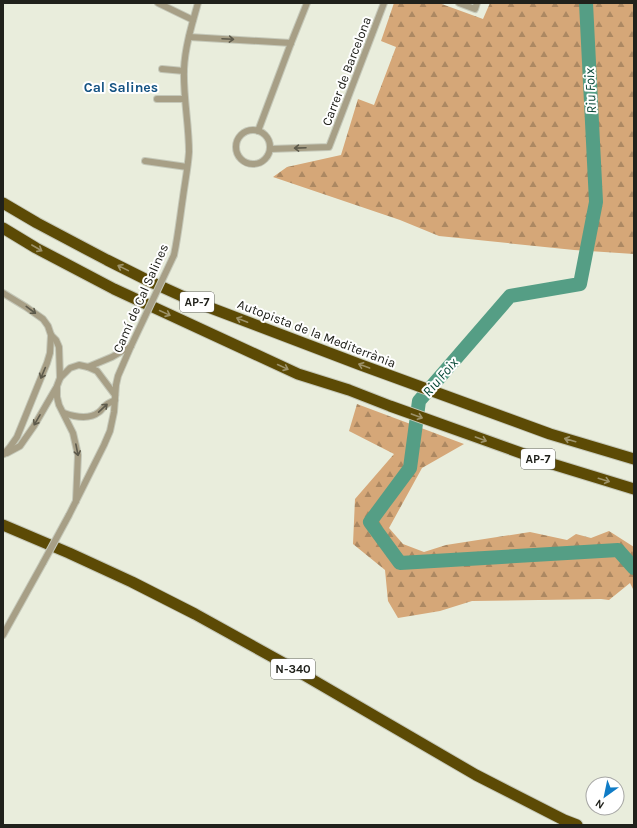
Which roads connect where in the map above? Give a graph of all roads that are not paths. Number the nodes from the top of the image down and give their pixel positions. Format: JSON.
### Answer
{"nodes":[{"id":1,"x":158,"y":3,"type":"edge"},
{"id":2,"x":198,"y":3,"type":"edge"},
{"id":3,"x":307,"y":3,"type":"edge"},
{"id":4,"x":384,"y":3,"type":"edge"},
{"id":5,"x":459,"y":3,"type":"edge"},
{"id":6,"x":476,"y":6,"type":"edge"},
{"id":7,"x":193,"y":20,"type":"junction"},
{"id":8,"x":189,"y":37,"type":"junction"},
{"id":9,"x":291,"y":43,"type":"junction"},
{"id":10,"x":162,"y":69,"type":"dead end"},
{"id":11,"x":184,"y":71,"type":"junction"},
{"id":12,"x":157,"y":99,"type":"dead end"},
{"id":13,"x":185,"y":99,"type":"junction"},
{"id":14,"x":258,"y":131,"type":"junction"},
{"id":15,"x":270,"y":149,"type":"junction"},
{"id":16,"x":145,"y":161,"type":"dead end"},
{"id":17,"x":187,"y":167,"type":"junction"},
{"id":18,"x":3,"y":203,"type":"edge"},
{"id":19,"x":3,"y":228,"type":"edge"},
{"id":20,"x":3,"y":293,"type":"edge"},
{"id":21,"x":51,"y":335,"type":"junction"},
{"id":22,"x":131,"y":346,"type":"junction"},
{"id":23,"x":88,"y":367,"type":"junction"},
{"id":24,"x":60,"y":378,"type":"junction"},
{"id":25,"x":57,"y":386,"type":"junction"},
{"id":26,"x":115,"y":398,"type":"junction"},
{"id":27,"x":64,"y":413,"type":"junction"},
{"id":28,"x":4,"y":455,"type":"edge"},
{"id":29,"x":634,"y":459,"type":"edge"},
{"id":30,"x":634,"y":489,"type":"edge"},
{"id":31,"x":76,"y":501,"type":"junction"},
{"id":32,"x":3,"y":525,"type":"edge"},
{"id":33,"x":3,"y":635,"type":"edge"},
{"id":34,"x":577,"y":825,"type":"edge"}],
"edges":[{"from":1,"to":7,"type":"street"},
{"from":2,"to":7,"type":"street","name":"Camí de Cal Salines"},
{"from":3,"to":9,"type":"street"},
{"from":4,"to":15,"type":"street","name":"Carrer de Barcelona","one_way":true},
{"from":5,"to":6,"type":"street"},
{"from":7,"to":8,"type":"street","name":"Camí de Cal Salines"},
{"from":8,"to":9,"type":"street","one_way":true},
{"from":8,"to":11,"type":"street","name":"Camí de Cal Salines"},
{"from":9,"to":14,"type":"street"},
{"from":10,"to":11,"type":"street"},
{"from":11,"to":13,"type":"street","name":"Camí de Cal Salines"},
{"from":12,"to":13,"type":"street"},
{"from":13,"to":17,"type":"street","name":"Camí de Cal Salines"},
{"from":14,"to":15,"type":"street"},
{"from":14,"to":15,"type":"street"},
{"from":16,"to":17,"type":"street"},
{"from":17,"to":22,"type":"street","name":"Camí de Cal Salines","bridge":true},
{"from":29,"to":18,"type":"highway","name":"Autopista de la Mediterrània","number":"AP-7","one_way":true},
{"from":19,"to":30,"type":"highway","number":"AP-7","one_way":true},
{"from":20,"to":21,"type":"street","one_way":true},
{"from":21,"to":24,"type":"street"},
{"from":21,"to":28,"type":"street","one_way":true},
{"from":22,"to":23,"type":"street"},
{"from":22,"to":26,"type":"street","name":"Camí de Cal Salines"},
{"from":23,"to":24,"type":"street"},
{"from":23,"to":26,"type":"street"},
{"from":24,"to":25,"type":"street"},
{"from":25,"to":27,"type":"street"},
{"from":25,"to":28,"type":"street","one_way":true},
{"from":27,"to":26,"type":"street","one_way":true},
{"from":26,"to":31,"type":"street","name":"Camí de Cal Salines"},
{"from":27,"to":31,"type":"street","one_way":true},
{"from":31,"to":33,"type":"street","name":"Camí de Cal Salines","bridge":true},
{"from":32,"to":34,"type":"highway","number":"N-340"}]}
